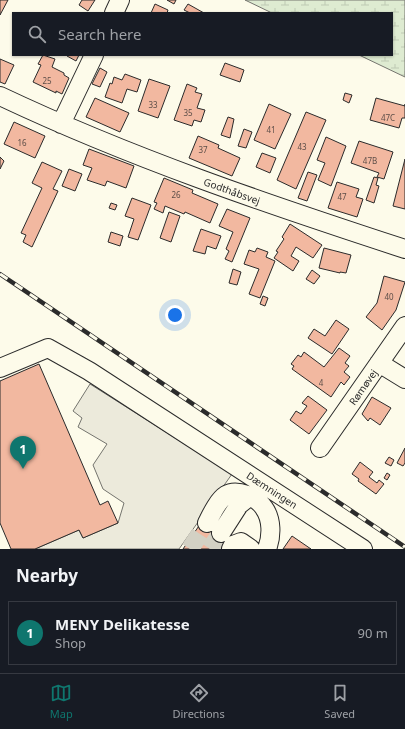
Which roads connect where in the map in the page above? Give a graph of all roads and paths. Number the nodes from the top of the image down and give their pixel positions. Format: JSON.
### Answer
{"nodes":[{"id":1,"x":120,"y":0,"type":"edge"},
{"id":2,"x":114,"y":12,"type":"edge"},
{"id":3,"x":94,"y":56,"type":"edge"},
{"id":4,"x":0,"y":96,"type":"edge"},
{"id":5,"x":61,"y":124,"type":"junction"},
{"id":6,"x":405,"y":248,"type":"edge"},
{"id":7,"x":405,"y":326,"type":"edge"},
{"id":8,"x":379,"y":363,"type":"junction"},
{"id":9,"x":0,"y":368,"type":"edge"},
{"id":10,"x":405,"y":379,"type":"edge"},
{"id":11,"x":320,"y":448,"type":"dead end"},
{"id":12,"x":214,"y":528,"type":"tunnel mouth"},
{"id":13,"x":230,"y":549,"type":"tunnel mouth"},
{"id":14,"x":251,"y":549,"type":"edge"},
{"id":15,"x":267,"y":549,"type":"edge"},
{"id":16,"x":363,"y":549,"type":"edge"}],
"edges":[{"from":1,"to":2,"type":"street"},
{"from":3,"to":5,"type":"street"},
{"from":4,"to":5,"type":"street","name":"Godthåbsvej"},
{"from":5,"to":6,"type":"street","name":"Godthåbsvej"},
{"from":7,"to":8,"type":"street","name":"Rømøvej"},
{"from":8,"to":10,"type":"street"},
{"from":8,"to":11,"type":"street","name":"Rømøvej"},
{"from":9,"to":16,"type":"street","name":"Dæmningen"},
{"from":12,"to":15,"type":"street"},
{"from":13,"to":14,"type":"street"}]}
